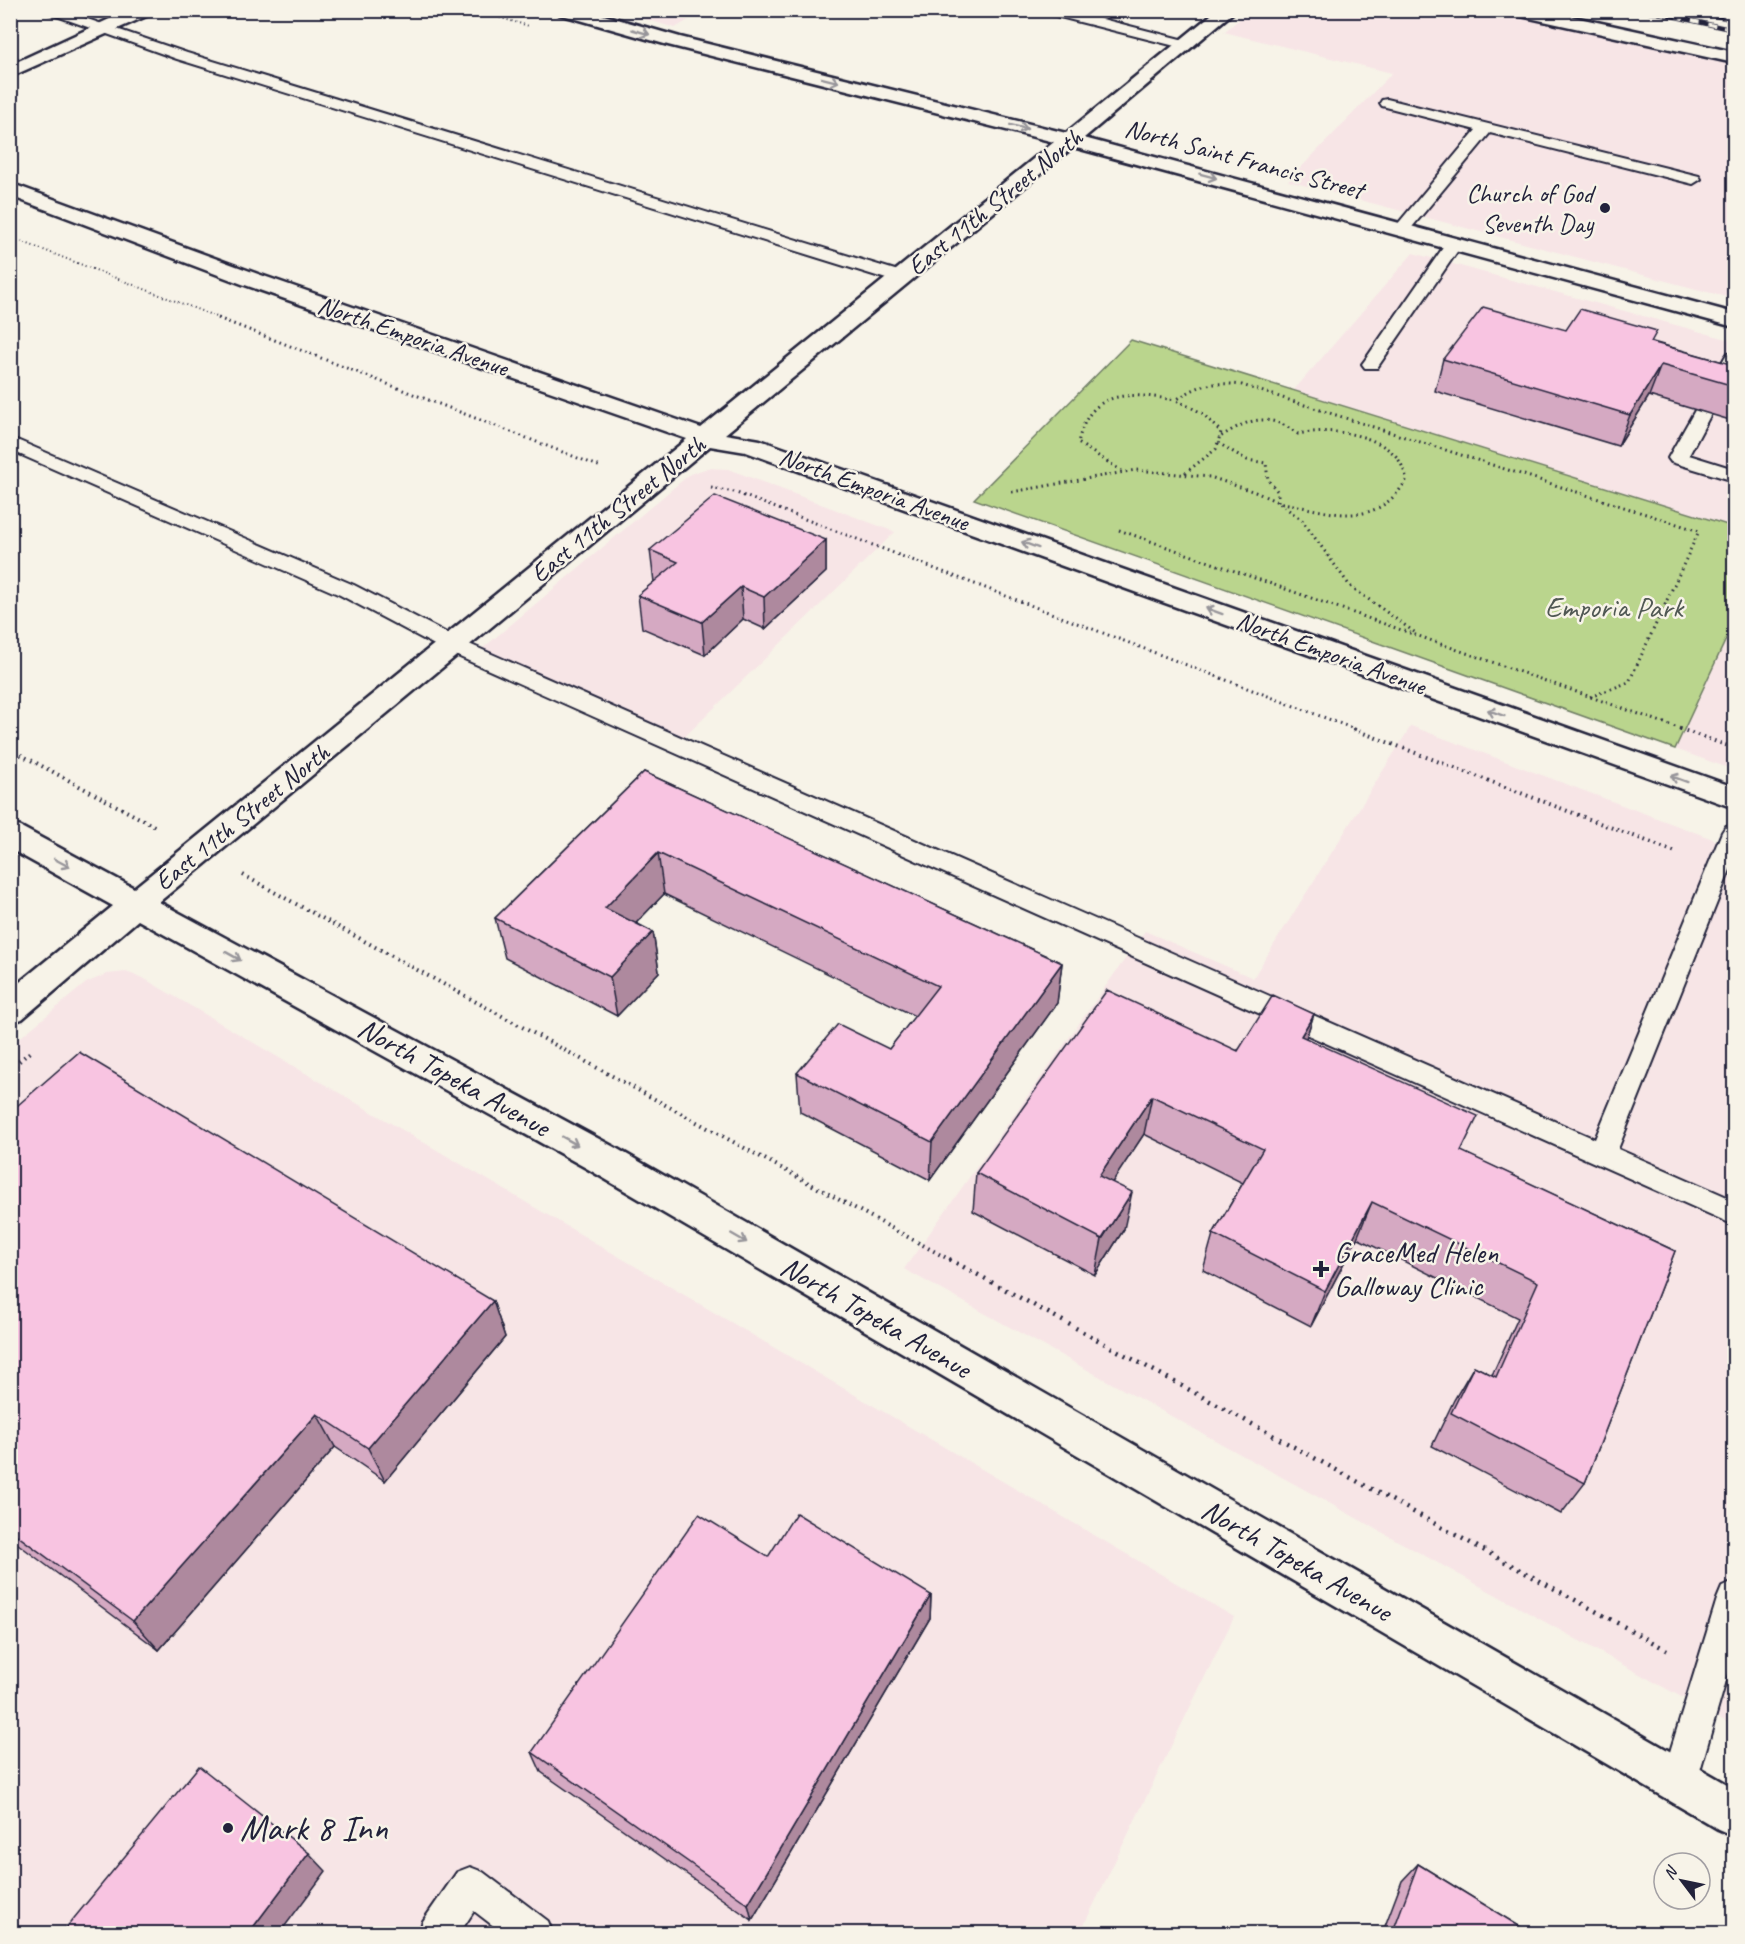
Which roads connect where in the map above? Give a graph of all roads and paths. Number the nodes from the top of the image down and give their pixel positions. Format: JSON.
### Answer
{"nodes":[{"id":1,"x":46,"y":10,"type":"edge"},
{"id":2,"x":145,"y":10,"type":"edge"},
{"id":3,"x":565,"y":10,"type":"edge"},
{"id":4,"x":1049,"y":10,"type":"edge"},
{"id":5,"x":1228,"y":10,"type":"edge"},
{"id":6,"x":1516,"y":10,"type":"edge"},
{"id":7,"x":105,"y":29,"type":"junction"},
{"id":8,"x":1187,"y":45,"type":"junction"},
{"id":9,"x":1734,"y":58,"type":"edge"},
{"id":10,"x":10,"y":72,"type":"edge"},
{"id":11,"x":1387,"y":103,"type":"dead end"},
{"id":12,"x":1486,"y":128,"type":"junction"},
{"id":13,"x":1071,"y":140,"type":"junction"},
{"id":14,"x":1693,"y":179,"type":"dead end"},
{"id":15,"x":10,"y":189,"type":"edge"},
{"id":16,"x":1402,"y":229,"type":"junction"},
{"id":17,"x":1455,"y":243,"type":"junction"},
{"id":18,"x":902,"y":278,"type":"junction"},
{"id":19,"x":1734,"y":320,"type":"edge"},
{"id":20,"x":1734,"y":357,"type":"edge"},
{"id":21,"x":1371,"y":364,"type":"dead end"},
{"id":22,"x":1714,"y":394,"type":"edge"},
{"id":23,"x":1176,"y":400,"type":"junction"},
{"id":24,"x":1703,"y":412,"type":"edge"},
{"id":25,"x":1220,"y":437,"type":"junction"},
{"id":26,"x":706,"y":438,"type":"junction"},
{"id":27,"x":1218,"y":442,"type":"junction"},
{"id":28,"x":10,"y":443,"type":"edge"},
{"id":29,"x":1122,"y":472,"type":"junction"},
{"id":30,"x":1185,"y":473,"type":"junction"},
{"id":31,"x":1734,"y":475,"type":"edge"},
{"id":32,"x":704,"y":487,"type":"dead end"},
{"id":33,"x":1023,"y":496,"type":"dead end"},
{"id":34,"x":1278,"y":502,"type":"junction"},
{"id":35,"x":1112,"y":528,"type":"dead end"},
{"id":36,"x":1424,"y":638,"type":"junction"},
{"id":37,"x":452,"y":645,"type":"junction"},
{"id":38,"x":1589,"y":697,"type":"junction"},
{"id":39,"x":1734,"y":748,"type":"edge"},
{"id":40,"x":10,"y":749,"type":"edge"},
{"id":41,"x":1734,"y":798,"type":"edge"},
{"id":42,"x":1734,"y":832,"type":"edge"},
{"id":43,"x":10,"y":835,"type":"edge"},
{"id":44,"x":200,"y":851,"type":"junction"},
{"id":45,"x":248,"y":867,"type":"dead end"},
{"id":46,"x":1720,"y":869,"type":"junction"},
{"id":47,"x":137,"y":903,"type":"junction"},
{"id":48,"x":10,"y":1010,"type":"edge"},
{"id":49,"x":37,"y":1046,"type":"dead end"},
{"id":50,"x":10,"y":1069,"type":"edge"},
{"id":51,"x":1602,"y":1155,"type":"junction"},
{"id":52,"x":1734,"y":1213,"type":"edge"},
{"id":53,"x":1734,"y":1599,"type":"edge"},
{"id":54,"x":1712,"y":1675,"type":"junction"},
{"id":55,"x":1679,"y":1781,"type":"junction"},
{"id":56,"x":1734,"y":1813,"type":"edge"},
{"id":57,"x":436,"y":1934,"type":"edge"},
{"id":58,"x":535,"y":1934,"type":"edge"}],
"edges":[{"from":1,"to":7,"type":"lane"},
{"from":2,"to":7,"type":"street"},
{"from":3,"to":13,"type":"street","name":"North Saint Francis Street","one_way":true},
{"from":4,"to":8,"type":"lane"},
{"from":5,"to":8,"type":"street","name":"East 11th Street North"},
{"from":6,"to":9,"type":"street"},
{"from":7,"to":10,"type":"street"},
{"from":7,"to":18,"type":"lane"},
{"from":8,"to":13,"type":"street","name":"East 11th Street North"},
{"from":11,"to":12,"type":"lane"},
{"from":12,"to":14,"type":"lane"},
{"from":12,"to":16,"type":"lane"},
{"from":13,"to":16,"type":"street","name":"North Saint Francis Street","one_way":true},
{"from":13,"to":18,"type":"street","name":"East 11th Street North"},
{"from":15,"to":26,"type":"street","name":"North Emporia Avenue"},
{"from":16,"to":17,"type":"street","name":"North Saint Francis Street"},
{"from":17,"to":19,"type":"street","name":"North Saint Francis Street"},
{"from":17,"to":21,"type":"lane"},
{"from":18,"to":26,"type":"street","name":"East 11th Street North"},
{"from":20,"to":22,"type":"lane"},
{"from":23,"to":25,"type":"path"},
{"from":23,"to":29,"type":"path"},
{"from":23,"to":38,"type":"path"},
{"from":24,"to":31,"type":"lane"},
{"from":25,"to":27,"type":"path"},
{"from":25,"to":34,"type":"path"},
{"from":26,"to":37,"type":"street","name":"East 11th Street North"},
{"from":41,"to":26,"type":"street","name":"North Emporia Avenue","one_way":true},
{"from":27,"to":30,"type":"path"},
{"from":27,"to":34,"type":"path"},
{"from":28,"to":37,"type":"lane"},
{"from":29,"to":30,"type":"path"},
{"from":29,"to":33,"type":"path"},
{"from":30,"to":34,"type":"path"},
{"from":32,"to":46,"type":"path"},
{"from":34,"to":36,"type":"path"},
{"from":35,"to":36,"type":"path"},
{"from":36,"to":38,"type":"path"},
{"from":37,"to":44,"type":"street","name":"East 11th Street North"},
{"from":37,"to":51,"type":"lane"},
{"from":38,"to":39,"type":"path"},
{"from":40,"to":44,"type":"path"},
{"from":42,"to":46,"type":"lane"},
{"from":43,"to":47,"type":"street","name":"North Topeka Avenue","one_way":true},
{"from":44,"to":47,"type":"street","name":"East 11th Street North"},
{"from":45,"to":54,"type":"path"},
{"from":46,"to":51,"type":"lane"},
{"from":47,"to":48,"type":"street","name":"East 11th Street North"},
{"from":47,"to":55,"type":"street","name":"North Topeka Avenue","one_way":true},
{"from":49,"to":50,"type":"path"},
{"from":51,"to":52,"type":"lane"},
{"from":53,"to":54,"type":"lane"},
{"from":54,"to":55,"type":"lane"},
{"from":55,"to":56,"type":"street","name":"North Topeka Avenue"},
{"from":57,"to":58,"type":"lane"}]}
